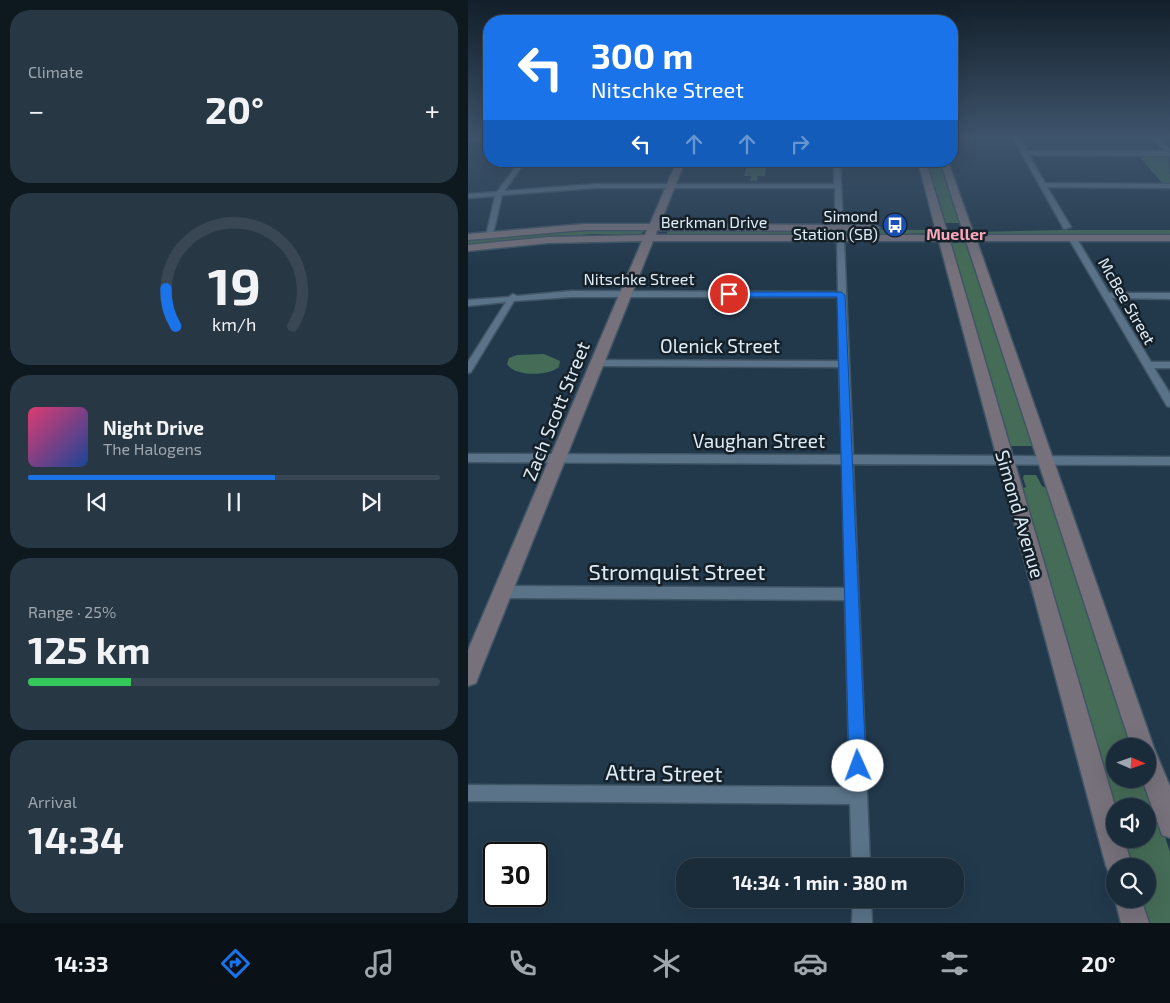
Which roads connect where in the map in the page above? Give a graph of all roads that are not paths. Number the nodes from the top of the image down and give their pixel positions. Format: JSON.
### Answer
{"nodes":[{"id":1,"x":508,"y":181,"type":"edge"},
{"id":2,"x":673,"y":181,"type":"edge"},
{"id":3,"x":838,"y":181,"type":"edge"},
{"id":4,"x":928,"y":181,"type":"edge"},
{"id":5,"x":951,"y":181,"type":"edge"},
{"id":6,"x":1040,"y":181,"type":"edge"},
{"id":7,"x":671,"y":185,"type":"junction"},
{"id":8,"x":1042,"y":185,"type":"junction"},
{"id":9,"x":838,"y":186,"type":"junction"},
{"id":10,"x":1170,"y":186,"type":"edge"},
{"id":11,"x":499,"y":193,"type":"junction"},
{"id":12,"x":468,"y":196,"type":"edge"},
{"id":13,"x":1067,"y":227,"type":"junction"},
{"id":14,"x":1170,"y":228,"type":"edge"},
{"id":15,"x":651,"y":232,"type":"junction"},
{"id":16,"x":839,"y":233,"type":"junction"},
{"id":17,"x":942,"y":233,"type":"junction"},
{"id":18,"x":968,"y":233,"type":"junction"},
{"id":19,"x":489,"y":234,"type":"junction"},
{"id":20,"x":468,"y":237,"type":"edge"},
{"id":21,"x":1073,"y":238,"type":"junction"},
{"id":22,"x":1170,"y":238,"type":"edge"},
{"id":23,"x":468,"y":248,"type":"edge"},
{"id":24,"x":625,"y":294,"type":"junction"},
{"id":25,"x":841,"y":295,"type":"junction"},
{"id":26,"x":1107,"y":295,"type":"junction"},
{"id":27,"x":1170,"y":296,"type":"edge"},
{"id":28,"x":514,"y":297,"type":"junction"},
{"id":29,"x":468,"y":303,"type":"edge"},
{"id":30,"x":597,"y":363,"type":"junction"},
{"id":31,"x":844,"y":364,"type":"junction"},
{"id":32,"x":1147,"y":365,"type":"junction"},
{"id":33,"x":1170,"y":365,"type":"edge"},
{"id":34,"x":468,"y":370,"type":"edge"},
{"id":35,"x":1170,"y":404,"type":"edge"},
{"id":36,"x":468,"y":458,"type":"edge"},
{"id":37,"x":558,"y":458,"type":"junction"},
{"id":38,"x":847,"y":459,"type":"junction"},
{"id":39,"x":1005,"y":460,"type":"junction"},
{"id":40,"x":1045,"y":460,"type":"junction"},
{"id":41,"x":1170,"y":460,"type":"edge"},
{"id":42,"x":502,"y":592,"type":"junction"},
{"id":43,"x":852,"y":594,"type":"junction"},
{"id":44,"x":468,"y":675,"type":"edge"},
{"id":45,"x":1140,"y":738,"type":"edge"},
{"id":46,"x":1156,"y":784,"type":"edge"},
{"id":47,"x":468,"y":793,"type":"edge"},
{"id":48,"x":859,"y":796,"type":"junction"},
{"id":49,"x":1170,"y":826,"type":"edge"},
{"id":50,"x":861,"y":858,"type":"edge"},
{"id":51,"x":1117,"y":858,"type":"edge"},
{"id":52,"x":862,"y":908,"type":"edge"},
{"id":53,"x":1130,"y":908,"type":"edge"},
{"id":54,"x":862,"y":923,"type":"edge"},
{"id":55,"x":1134,"y":923,"type":"edge"}],
"edges":[{"from":1,"to":11,"type":"street"},
{"from":2,"to":7,"type":"street","name":"Zach Scott Street"},
{"from":3,"to":9,"type":"street"},
{"from":4,"to":17,"type":"street","name":"Simond Avenue"},
{"from":5,"to":18,"type":"street","name":"Simond Avenue"},
{"from":6,"to":8,"type":"street"},
{"from":7,"to":9,"type":"street"},
{"from":7,"to":11,"type":"street"},
{"from":7,"to":15,"type":"street","name":"Zach Scott Street"},
{"from":8,"to":10,"type":"street"},
{"from":8,"to":13,"type":"street"},
{"from":9,"to":16,"type":"street"},
{"from":11,"to":12,"type":"street"},
{"from":11,"to":19,"type":"street"},
{"from":13,"to":14,"type":"street","name":"Berkman Drive"},
{"from":13,"to":18,"type":"street","name":"Berkman Drive"},
{"from":15,"to":16,"type":"street","name":"Berkman Drive"},
{"from":15,"to":19,"type":"street","name":"Berkman Drive"},
{"from":15,"to":23,"type":"street","name":"Berkman Drive"},
{"from":15,"to":24,"type":"street","name":"Zach Scott Street"},
{"from":16,"to":17,"type":"street","name":"Berkman Drive"},
{"from":16,"to":25,"type":"street"},
{"from":17,"to":18,"type":"street","name":"Berkman Drive"},
{"from":17,"to":39,"type":"street","name":"Simond Avenue"},
{"from":18,"to":21,"type":"street","name":"Berkman Drive"},
{"from":18,"to":40,"type":"street","name":"Simond Avenue"},
{"from":19,"to":20,"type":"street","name":"Berkman Drive"},
{"from":21,"to":22,"type":"street","name":"Berkman Drive"},
{"from":21,"to":26,"type":"street","name":"McBee Street"},
{"from":24,"to":25,"type":"street","name":"Nitschke Street"},
{"from":24,"to":28,"type":"street","name":"Nitschke Street"},
{"from":24,"to":30,"type":"street","name":"Zach Scott Street"},
{"from":25,"to":31,"type":"street"},
{"from":26,"to":27,"type":"street"},
{"from":26,"to":32,"type":"street","name":"McBee Street"},
{"from":28,"to":29,"type":"street","name":"Nitschke Street"},
{"from":28,"to":34,"type":"street"},
{"from":30,"to":31,"type":"street","name":"Olenick Street"},
{"from":30,"to":37,"type":"street","name":"Zach Scott Street"},
{"from":31,"to":38,"type":"street"},
{"from":32,"to":33,"type":"street"},
{"from":32,"to":35,"type":"street","name":"McBee Street"},
{"from":36,"to":37,"type":"street","name":"Vaughan Street"},
{"from":37,"to":38,"type":"street","name":"Vaughan Street"},
{"from":37,"to":42,"type":"street","name":"Zach Scott Street"},
{"from":38,"to":39,"type":"street","name":"Vaughan Street"},
{"from":38,"to":43,"type":"street"},
{"from":39,"to":40,"type":"street","name":"Vaughan Street"},
{"from":39,"to":51,"type":"street","name":"Simond Avenue"},
{"from":40,"to":41,"type":"street","name":"Vaughan Street"},
{"from":40,"to":45,"type":"street","name":"Simond Avenue"},
{"from":42,"to":43,"type":"street","name":"Stromquist Street"},
{"from":42,"to":44,"type":"street","name":"Zach Scott Street"},
{"from":43,"to":48,"type":"street"},
{"from":46,"to":49,"type":"street"},
{"from":47,"to":48,"type":"street","name":"Attra Street"},
{"from":48,"to":50,"type":"street"},
{"from":52,"to":54,"type":"street"},
{"from":53,"to":55,"type":"street"}]}
